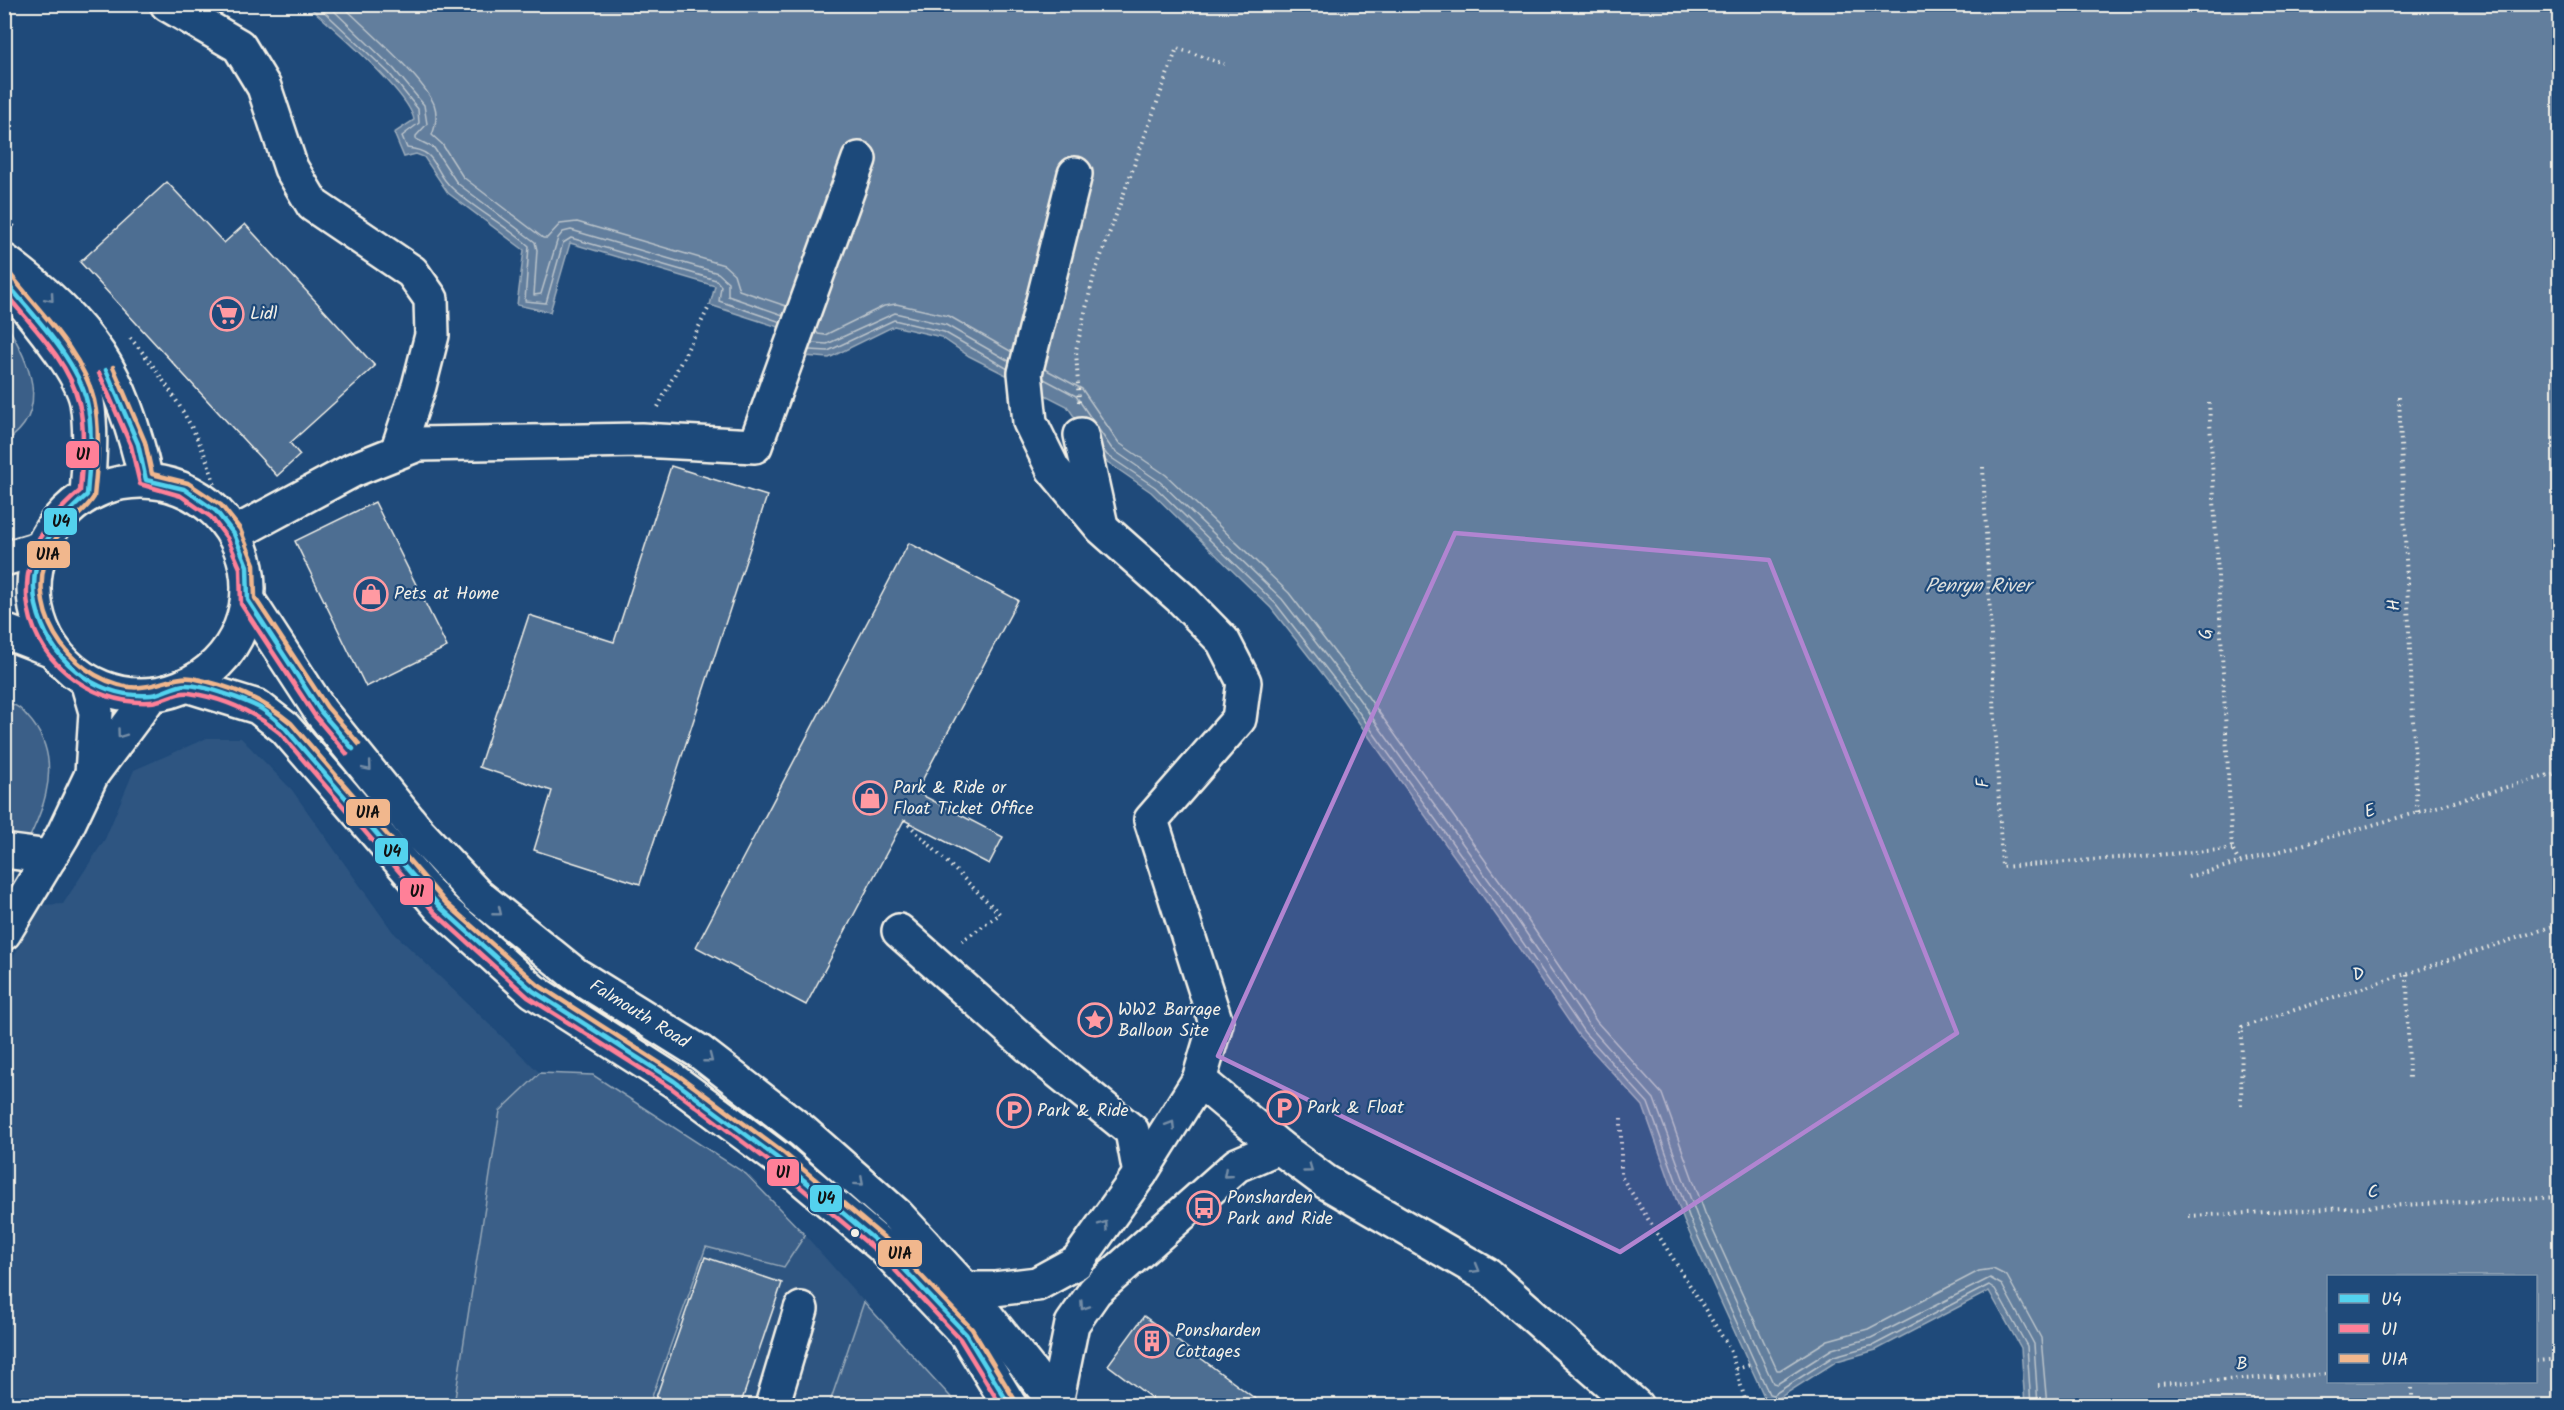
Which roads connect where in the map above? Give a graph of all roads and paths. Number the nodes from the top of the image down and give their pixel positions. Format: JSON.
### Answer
{"nodes":[{"id":1,"x":167,"y":4,"type":"edge"},
{"id":2,"x":1224,"y":64,"type":"dead end"},
{"id":3,"x":859,"y":159,"type":"dead end"},
{"id":4,"x":1075,"y":174,"type":"dead end"},
{"id":5,"x":4,"y":261,"type":"edge"},
{"id":6,"x":4,"y":279,"type":"edge"},
{"id":7,"x":710,"y":305,"type":"dead end"},
{"id":8,"x":2399,"y":397,"type":"dead end"},
{"id":9,"x":2209,"y":402,"type":"dead end"},
{"id":10,"x":1081,"y":435,"type":"joint"},
{"id":11,"x":641,"y":440,"type":"junction"},
{"id":12,"x":397,"y":452,"type":"junction"},
{"id":13,"x":1983,"y":467,"type":"dead end"},
{"id":14,"x":146,"y":480,"type":"junction"},
{"id":15,"x":87,"y":495,"type":"junction"},
{"id":16,"x":1102,"y":528,"type":"junction"},
{"id":17,"x":234,"y":534,"type":"junction"},
{"id":18,"x":41,"y":548,"type":"junction"},
{"id":19,"x":4,"y":559,"type":"edge"},
{"id":20,"x":248,"y":600,"type":"junction"},
{"id":21,"x":4,"y":631,"type":"edge"},
{"id":22,"x":53,"y":650,"type":"junction"},
{"id":23,"x":87,"y":681,"type":"junction"},
{"id":24,"x":187,"y":685,"type":"junction"},
{"id":25,"x":151,"y":695,"type":"junction"},
{"id":26,"x":2559,"y":772,"type":"edge"},
{"id":27,"x":92,"y":774,"type":"junction"},
{"id":28,"x":2417,"y":812,"type":"junction"},
{"id":29,"x":904,"y":819,"type":"dead end"},
{"id":30,"x":2232,"y":849,"type":"junction"},
{"id":31,"x":4,"y":850,"type":"edge"},
{"id":32,"x":50,"y":857,"type":"junction"},
{"id":33,"x":2239,"y":862,"type":"junction"},
{"id":34,"x":2188,"y":876,"type":"dead end"},
{"id":35,"x":2559,"y":924,"type":"edge"},
{"id":36,"x":899,"y":931,"type":"dead end"},
{"id":37,"x":4,"y":933,"type":"edge"},
{"id":38,"x":932,"y":962,"type":"junction"},
{"id":39,"x":2407,"y":973,"type":"junction"},
{"id":40,"x":1198,"y":1080,"type":"junction"},
{"id":41,"x":2409,"y":1081,"type":"dead end"},
{"id":42,"x":2241,"y":1105,"type":"dead end"},
{"id":43,"x":1621,"y":1118,"type":"dead end"},
{"id":44,"x":1279,"y":1147,"type":"junction"},
{"id":45,"x":1140,"y":1174,"type":"junction"},
{"id":46,"x":2559,"y":1197,"type":"edge"},
{"id":47,"x":2189,"y":1216,"type":"dead end"},
{"id":48,"x":965,"y":1289,"type":"junction"},
{"id":49,"x":801,"y":1309,"type":"dead end"},
{"id":50,"x":2559,"y":1359,"type":"edge"},
{"id":51,"x":2537,"y":1361,"type":"edge"},
{"id":52,"x":1750,"y":1365,"type":"dead end"},
{"id":53,"x":1736,"y":1369,"type":"junction"},
{"id":54,"x":2327,"y":1374,"type":"edge"},
{"id":55,"x":2412,"y":1383,"type":"edge"},
{"id":56,"x":2157,"y":1384,"type":"dead end"},
{"id":57,"x":1057,"y":1405,"type":"edge"},
{"id":58,"x":772,"y":1406,"type":"edge"},
{"id":59,"x":1010,"y":1406,"type":"edge"},
{"id":60,"x":1636,"y":1406,"type":"edge"},
{"id":61,"x":1747,"y":1406,"type":"edge"},
{"id":62,"x":2412,"y":1406,"type":"edge"}],
"edges":[{"from":1,"to":12,"type":"main road"},
{"from":2,"to":10,"type":"path"},
{"from":3,"to":11,"type":"main road"},
{"from":4,"to":16,"type":"main road"},
{"from":5,"to":14,"type":"main road","one_way":true},
{"from":6,"to":15,"type":"main road"},
{"from":7,"to":11,"type":"path"},
{"from":8,"to":28,"type":"path","name":"H"},
{"from":9,"to":30,"type":"path","name":"G"},
{"from":10,"to":16,"type":"main road"},
{"from":11,"to":12,"type":"main road"},
{"from":12,"to":17,"type":"main road"},
{"from":13,"to":30,"type":"path","name":"F"},
{"from":14,"to":15,"type":"main road"},
{"from":14,"to":17,"type":"main road"},
{"from":15,"to":18,"type":"main road"},
{"from":16,"to":40,"type":"main road"},
{"from":17,"to":20,"type":"main road"},
{"from":18,"to":19,"type":"main road"},
{"from":18,"to":22,"type":"main road"},
{"from":20,"to":24,"type":"main road"},
{"from":20,"to":48,"type":"main road","name":"Falmouth Road","one_way":true},
{"from":21,"to":22,"type":"main road"},
{"from":22,"to":23,"type":"main road"},
{"from":23,"to":25,"type":"main road"},
{"from":23,"to":27,"type":"main road"},
{"from":24,"to":25,"type":"main road"},
{"from":24,"to":59,"type":"main road","name":"Falmouth Road"},
{"from":25,"to":27,"type":"main road","one_way":true},
{"from":26,"to":28,"type":"path","name":"E"},
{"from":27,"to":32,"type":"main road"},
{"from":28,"to":33,"type":"path","name":"E"},
{"from":29,"to":38,"type":"path"},
{"from":30,"to":33,"type":"path","name":"G"},
{"from":31,"to":32,"type":"main road"},
{"from":32,"to":37,"type":"main road"},
{"from":33,"to":34,"type":"path","name":"E"},
{"from":35,"to":39,"type":"path","name":"D"},
{"from":36,"to":38,"type":"main road"},
{"from":38,"to":45,"type":"main road"},
{"from":39,"to":41,"type":"path"},
{"from":39,"to":42,"type":"path","name":"D"},
{"from":40,"to":44,"type":"main road"},
{"from":45,"to":40,"type":"main road","one_way":true},
{"from":43,"to":53,"type":"path"},
{"from":44,"to":57,"type":"main road","one_way":true},
{"from":44,"to":60,"type":"main road","one_way":true},
{"from":48,"to":45,"type":"main road","one_way":true},
{"from":46,"to":47,"type":"path","name":"C"},
{"from":48,"to":57,"type":"main road","name":"Falmouth Road"},
{"from":49,"to":58,"type":"main road"},
{"from":50,"to":51,"type":"path"},
{"from":52,"to":53,"type":"path"},
{"from":53,"to":61,"type":"path"},
{"from":54,"to":56,"type":"path","name":"B"},
{"from":55,"to":62,"type":"path"}]}
